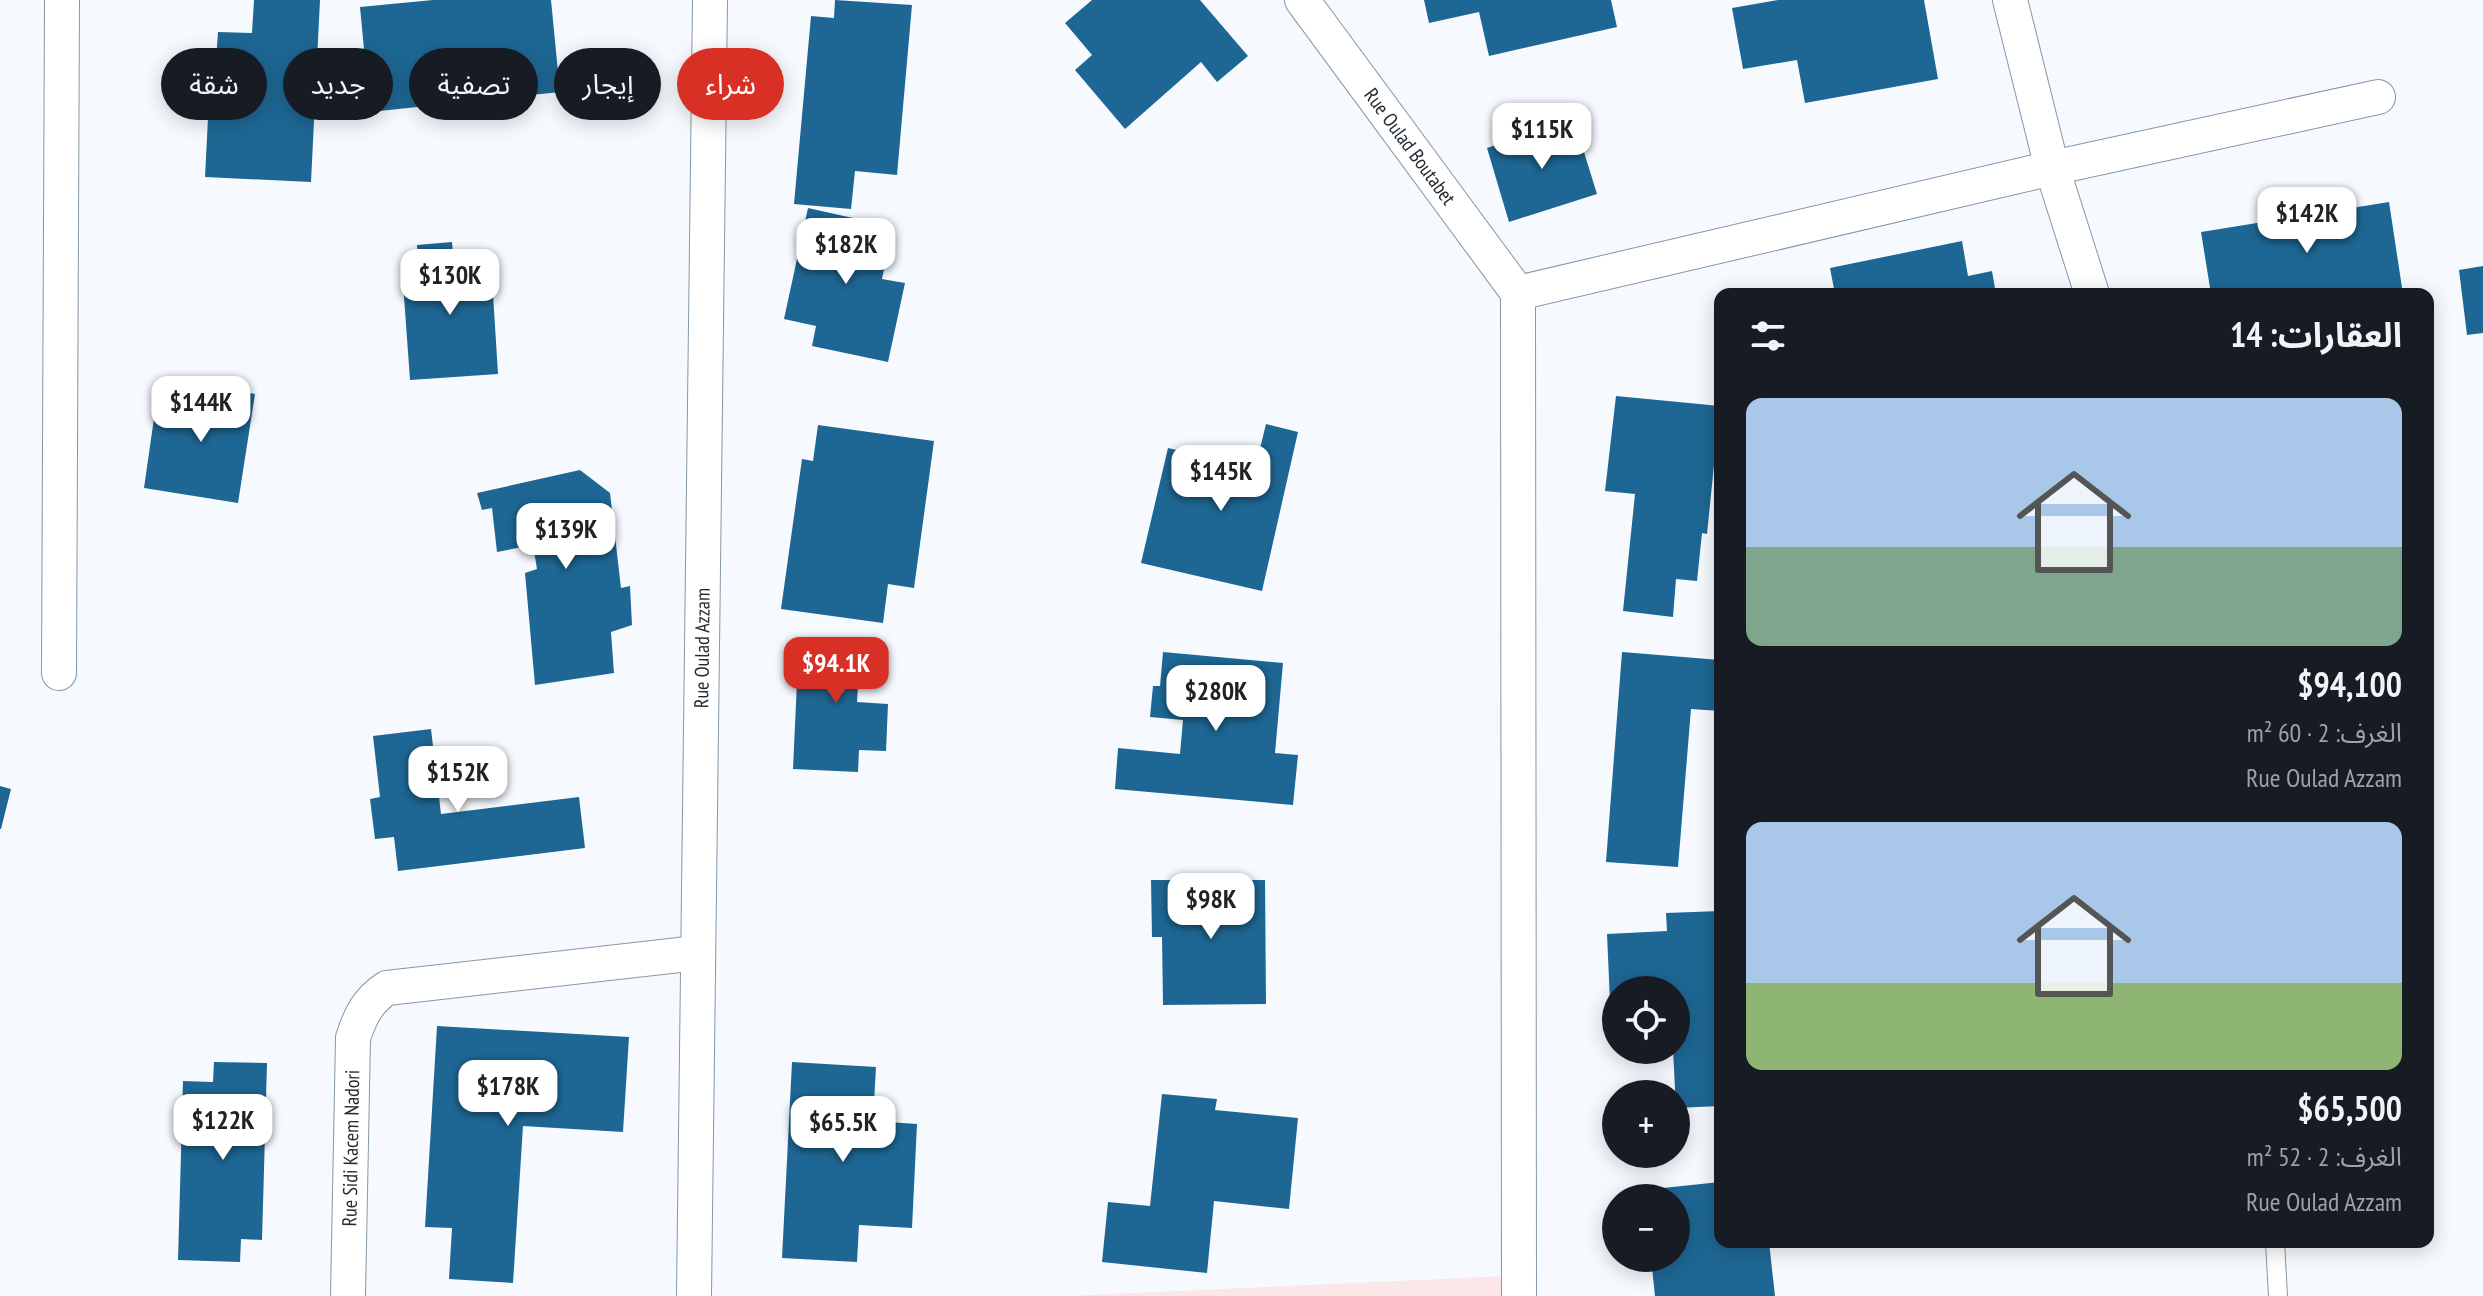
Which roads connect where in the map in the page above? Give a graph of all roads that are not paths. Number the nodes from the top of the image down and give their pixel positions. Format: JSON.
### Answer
{"nodes":[{"id":1,"x":62,"y":0,"type":"edge"},
{"id":2,"x":710,"y":0,"type":"edge"},
{"id":3,"x":1302,"y":0,"type":"edge"},
{"id":4,"x":2010,"y":0,"type":"edge"},
{"id":5,"x":2378,"y":97,"type":"dead end"},
{"id":6,"x":2052,"y":168,"type":"junction"},
{"id":7,"x":2090,"y":288,"type":"edge"},
{"id":8,"x":1518,"y":293,"type":"junction"},
{"id":9,"x":59,"y":673,"type":"dead end"},
{"id":10,"x":697,"y":953,"type":"junction"},
{"id":11,"x":2275,"y":1248,"type":"edge"},
{"id":12,"x":348,"y":1296,"type":"edge"},
{"id":13,"x":694,"y":1296,"type":"edge"},
{"id":14,"x":1519,"y":1296,"type":"edge"},
{"id":15,"x":2278,"y":1296,"type":"edge"}],
"edges":[{"from":1,"to":9,"type":"street"},
{"from":2,"to":10,"type":"street","name":"Rue Oulad Azzam"},
{"from":3,"to":8,"type":"street","name":"Rue Oulad Boutabet"},
{"from":4,"to":6,"type":"street"},
{"from":5,"to":6,"type":"street"},
{"from":6,"to":7,"type":"street"},
{"from":6,"to":8,"type":"street"},
{"from":8,"to":14,"type":"street"},
{"from":10,"to":12,"type":"street","name":"Rue Sidi Kacem Nadori"},
{"from":10,"to":13,"type":"street","name":"Rue Oulad Azzam"},
{"from":11,"to":15,"type":"lane"}]}
